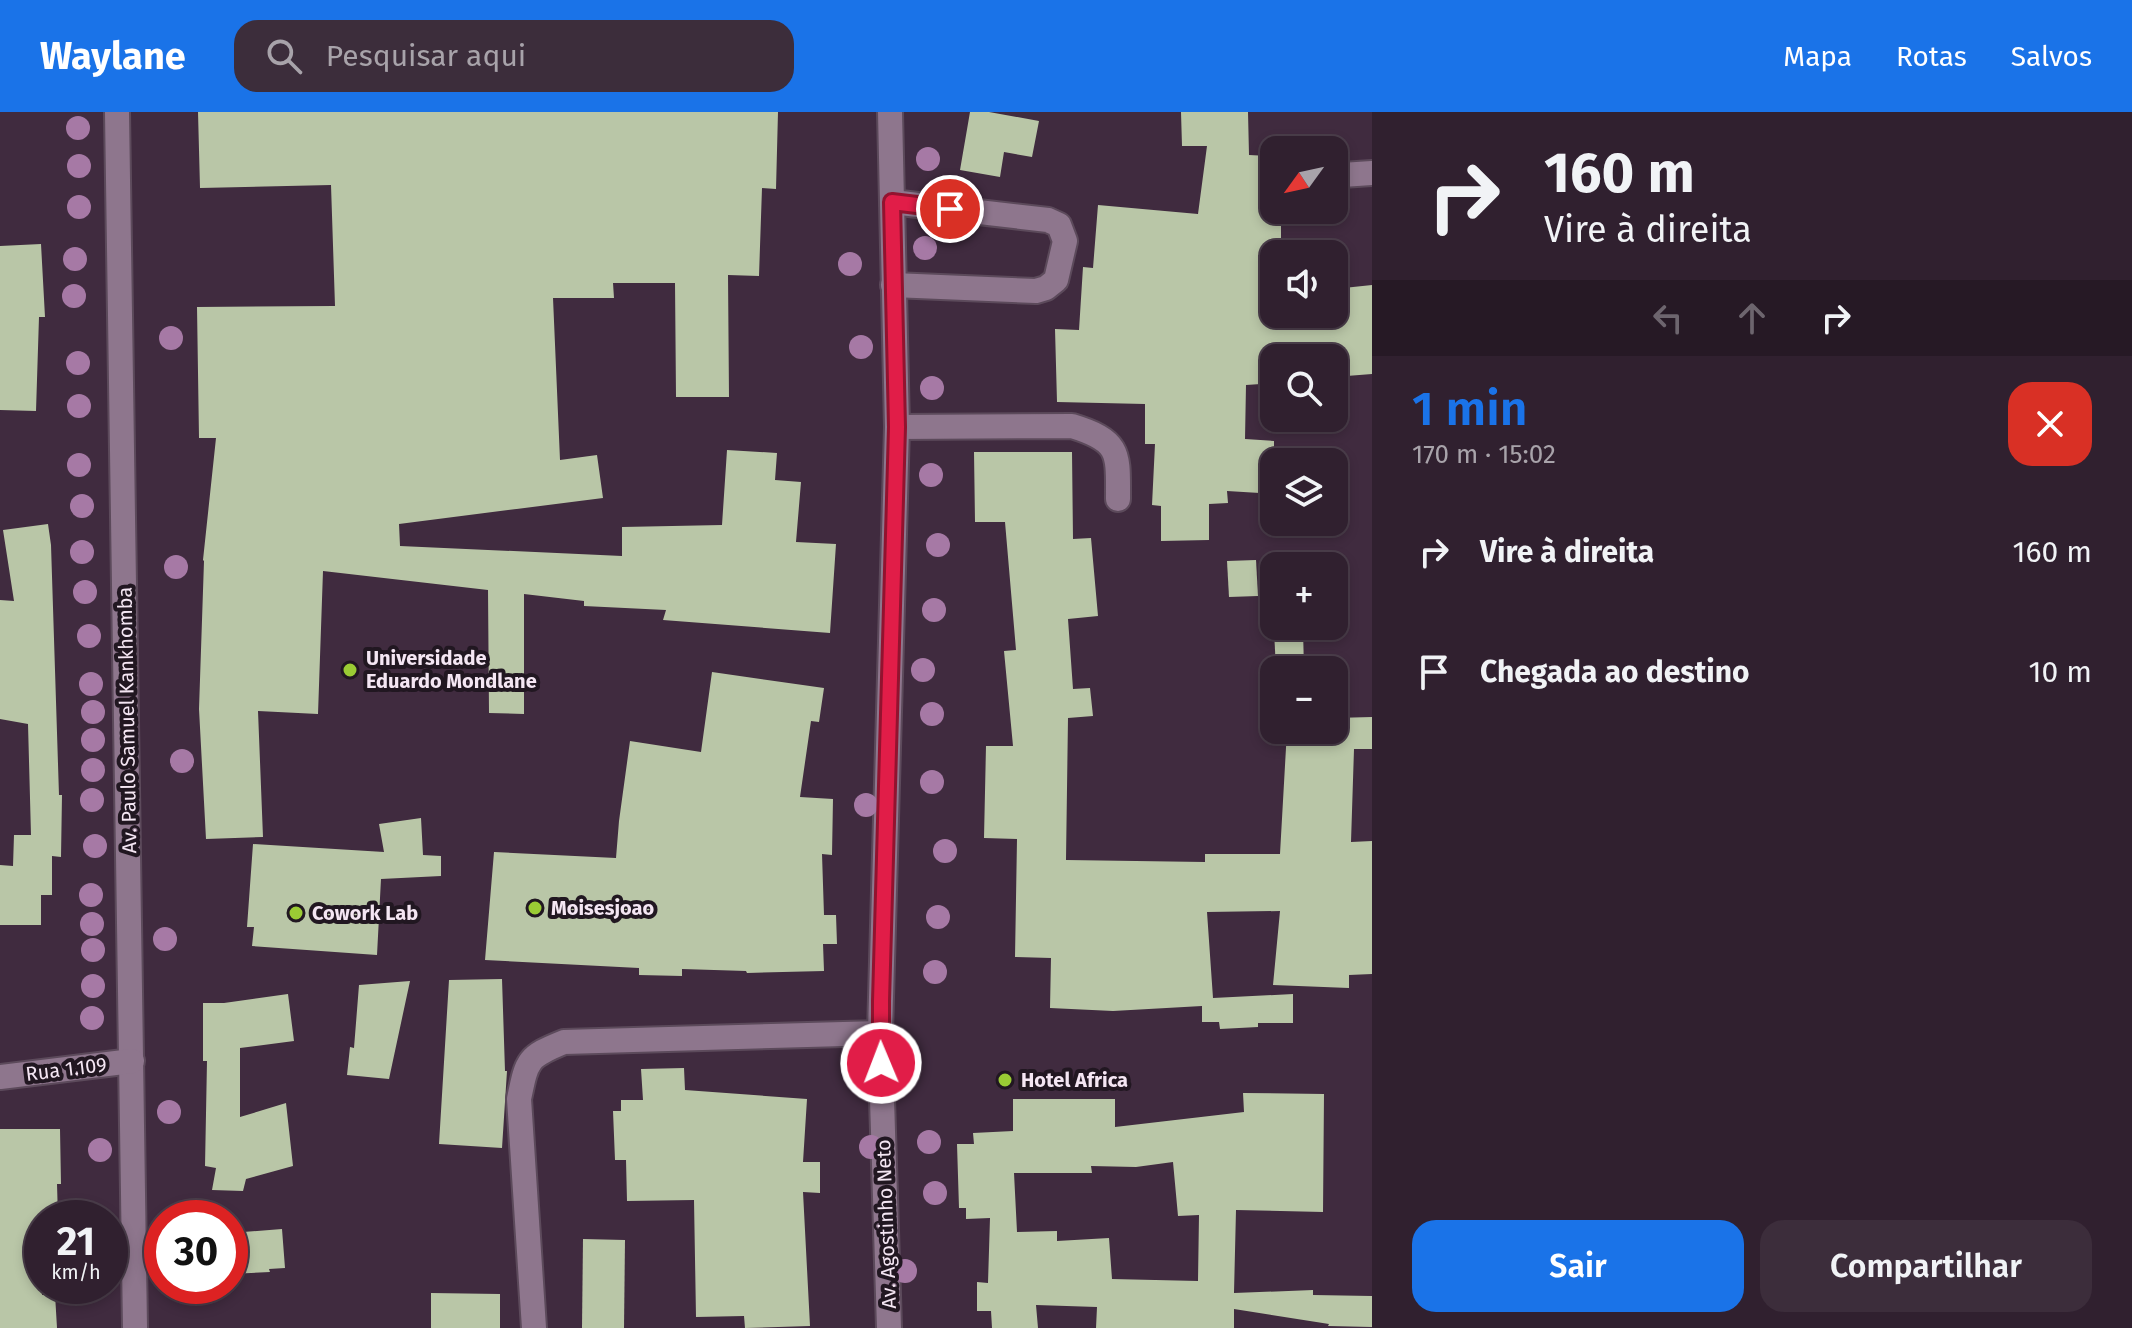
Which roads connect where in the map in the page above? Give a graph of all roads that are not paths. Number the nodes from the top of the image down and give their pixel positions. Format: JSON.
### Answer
{"nodes":[{"id":1,"x":117,"y":112,"type":"edge"},
{"id":2,"x":890,"y":112,"type":"edge"},
{"id":3,"x":1372,"y":173,"type":"edge"},
{"id":4,"x":1348,"y":175,"type":"edge"},
{"id":5,"x":892,"y":202,"type":"junction"},
{"id":6,"x":893,"y":285,"type":"junction"},
{"id":7,"x":897,"y":427,"type":"junction"},
{"id":8,"x":1118,"y":499,"type":"dead end"},
{"id":9,"x":880,"y":1033,"type":"junction"},
{"id":10,"x":132,"y":1061,"type":"junction"},
{"id":11,"x":0,"y":1077,"type":"edge"},
{"id":12,"x":135,"y":1328,"type":"edge"},
{"id":13,"x":534,"y":1328,"type":"edge"},
{"id":14,"x":889,"y":1328,"type":"edge"}],
"edges":[{"from":1,"to":10,"type":"street","name":"Av. Paulo Samuel Kankhomba"},
{"from":2,"to":5,"type":"street","name":"Av. Agostinho Neto"},
{"from":3,"to":4,"type":"street"},
{"from":5,"to":6,"type":"street","name":"Av. Agostinho Neto"},
{"from":5,"to":6,"type":"street"},
{"from":6,"to":7,"type":"street","name":"Av. Agostinho Neto"},
{"from":7,"to":8,"type":"street"},
{"from":7,"to":9,"type":"street","name":"Av. Agostinho Neto"},
{"from":9,"to":13,"type":"street"},
{"from":9,"to":14,"type":"street","name":"Av. Agostinho Neto"},
{"from":10,"to":11,"type":"street","name":"Rua 1.109"},
{"from":10,"to":12,"type":"street","name":"Av. Paulo Samuel Kankhomba"}]}
